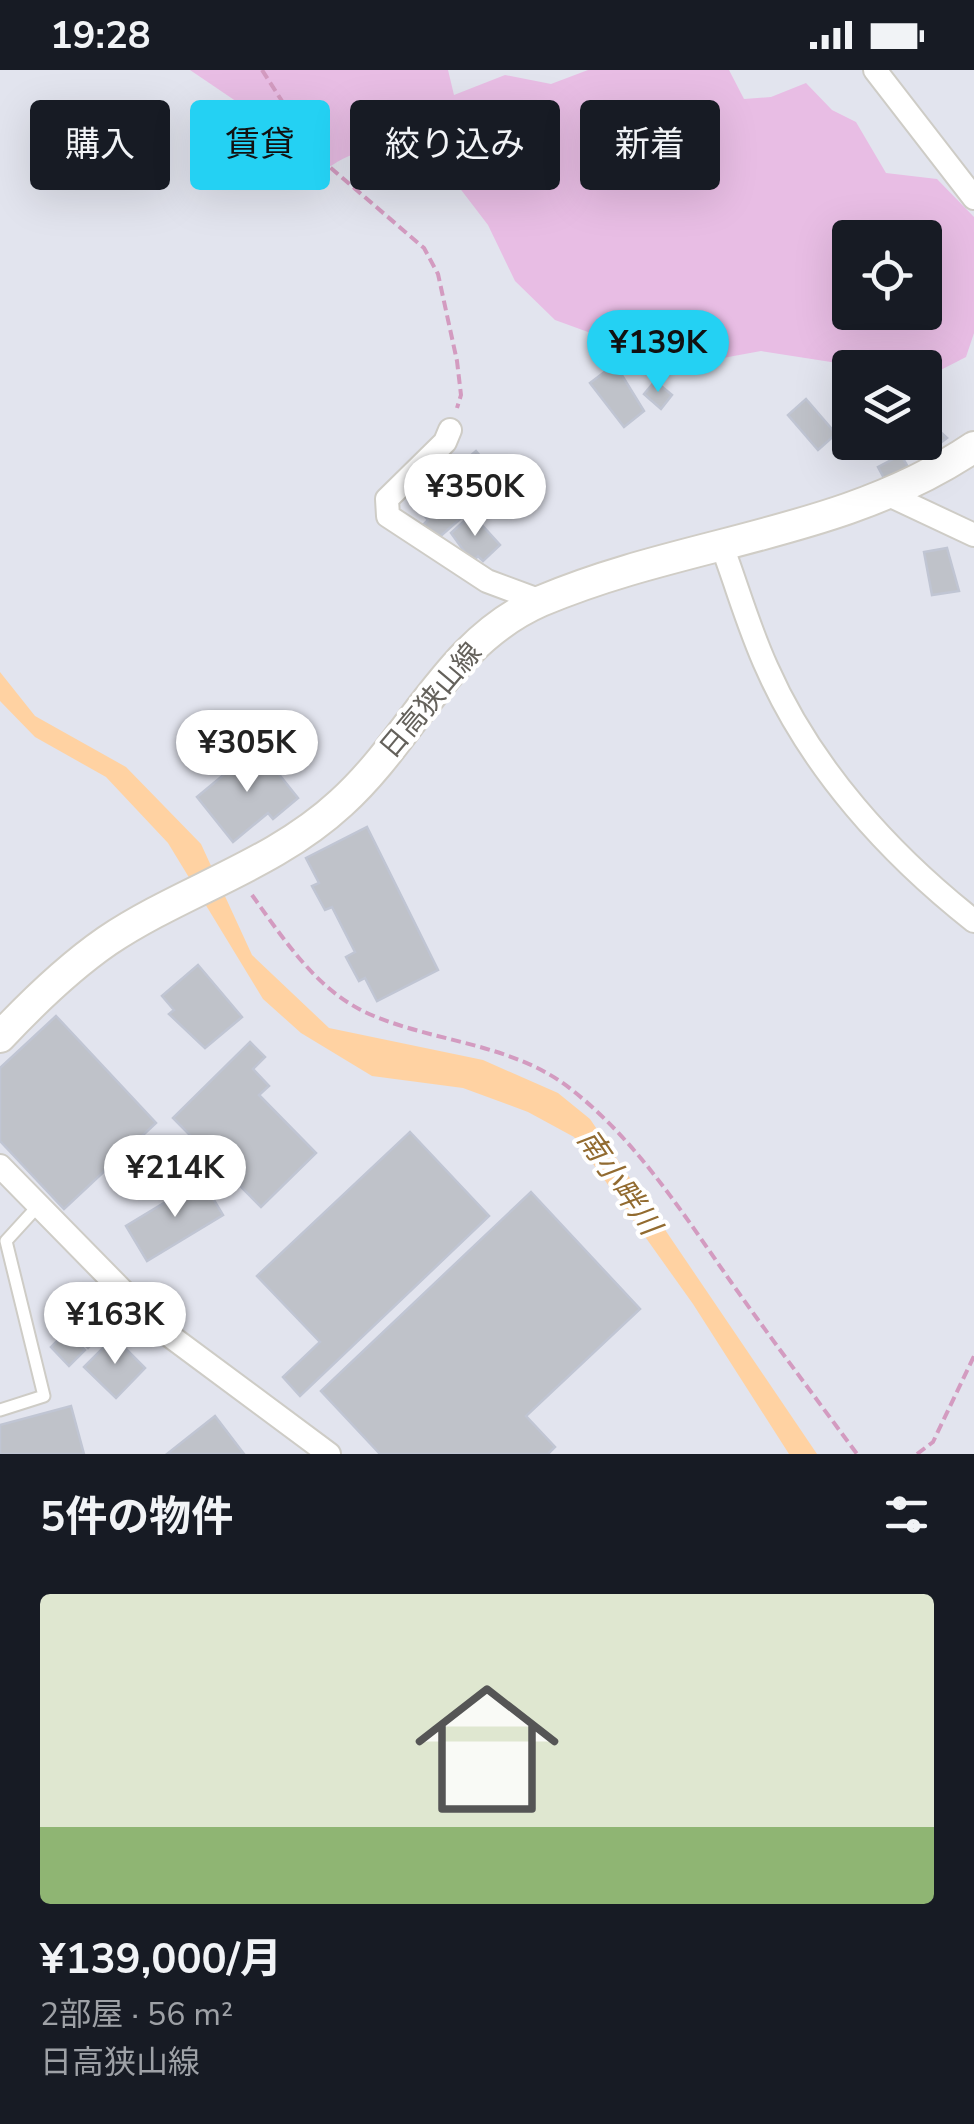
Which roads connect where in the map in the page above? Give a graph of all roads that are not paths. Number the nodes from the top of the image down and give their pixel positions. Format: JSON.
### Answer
{"nodes":[{"id":1,"x":875,"y":70,"type":"edge"},
{"id":2,"x":974,"y":198,"type":"edge"},
{"id":3,"x":450,"y":430,"type":"road end"},
{"id":4,"x":974,"y":447,"type":"edge"},
{"id":5,"x":891,"y":496,"type":"junction"},
{"id":6,"x":974,"y":535,"type":"edge"},
{"id":7,"x":722,"y":546,"type":"junction"},
{"id":8,"x":542,"y":601,"type":"junction"},
{"id":9,"x":974,"y":922,"type":"edge"},
{"id":10,"x":0,"y":1037,"type":"edge"},
{"id":11,"x":0,"y":1166,"type":"edge"},
{"id":12,"x":38,"y":1206,"type":"junction"},
{"id":13,"x":0,"y":1410,"type":"edge"},
{"id":14,"x":328,"y":1454,"type":"edge"}],
"edges":[{"from":1,"to":2,"type":"street"},
{"from":3,"to":8,"type":"street"},
{"from":4,"to":5,"type":"main road","name":"日高狭山線"},
{"from":5,"to":6,"type":"street"},
{"from":5,"to":7,"type":"main road","name":"日高狭山線"},
{"from":7,"to":8,"type":"main road","name":"日高狭山線"},
{"from":7,"to":9,"type":"street"},
{"from":8,"to":10,"type":"main road","name":"日高狭山線"},
{"from":11,"to":12,"type":"street"},
{"from":12,"to":13,"type":"lane"},
{"from":12,"to":14,"type":"street"}]}
